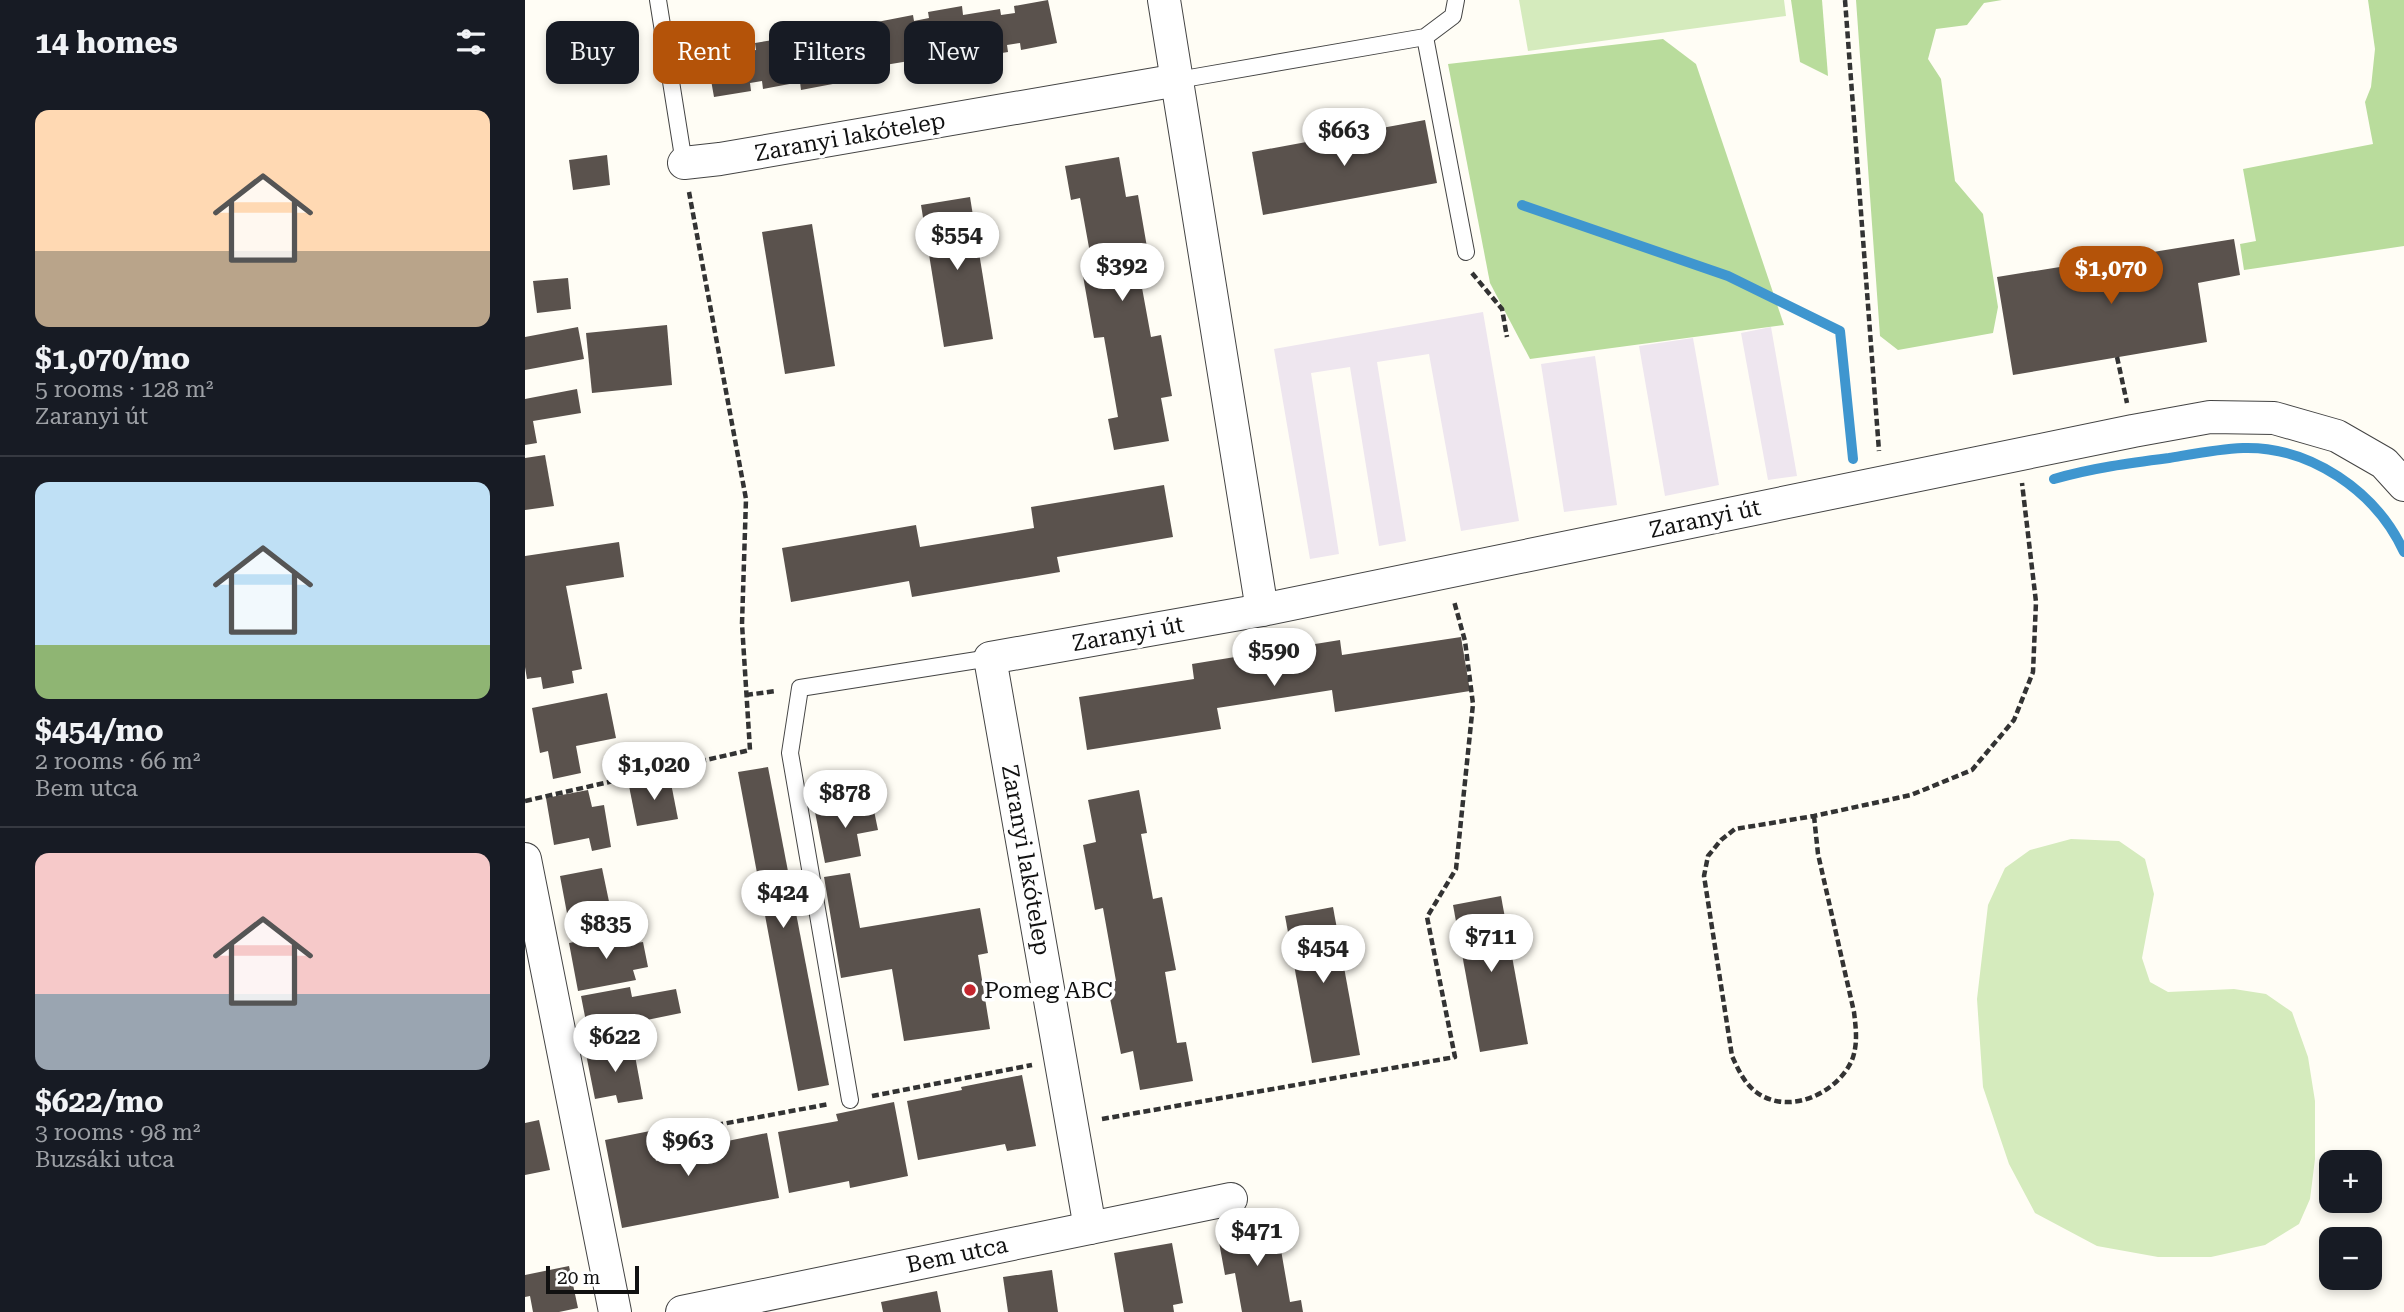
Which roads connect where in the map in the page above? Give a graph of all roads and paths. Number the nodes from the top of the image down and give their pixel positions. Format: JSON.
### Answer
{"nodes":[{"id":1,"x":658,"y":0,"type":"edge"},
{"id":2,"x":1164,"y":0,"type":"edge"},
{"id":3,"x":1456,"y":0,"type":"edge"},
{"id":4,"x":1845,"y":0,"type":"edge"},
{"id":5,"x":1425,"y":37,"type":"junction"},
{"id":6,"x":1178,"y":80,"type":"junction"},
{"id":7,"x":684,"y":163,"type":"junction"},
{"id":8,"x":1467,"y":252,"type":"joint"},
{"id":9,"x":1507,"y":337,"type":"dead end"},
{"id":10,"x":2117,"y":357,"type":"dead end"},
{"id":11,"x":2133,"y":431,"type":"junction"},
{"id":12,"x":2018,"y":455,"type":"junction"},
{"id":13,"x":1881,"y":484,"type":"junction"},
{"id":14,"x":2404,"y":485,"type":"edge"},
{"id":15,"x":1447,"y":572,"type":"junction"},
{"id":16,"x":1262,"y":610,"type":"junction"},
{"id":17,"x":990,"y":658,"type":"junction"},
{"id":18,"x":525,"y":801,"type":"edge"},
{"id":19,"x":1814,"y":816,"type":"junction"},
{"id":20,"x":525,"y":859,"type":"edge"},
{"id":21,"x":1061,"y":1059,"type":"junction"},
{"id":22,"x":850,"y":1100,"type":"junction"},
{"id":23,"x":1073,"y":1124,"type":"junction"},
{"id":24,"x":706,"y":1127,"type":"dead end"},
{"id":25,"x":1231,"y":1199,"type":"dead end"},
{"id":26,"x":1090,"y":1228,"type":"junction"},
{"id":27,"x":615,"y":1312,"type":"edge"},
{"id":28,"x":682,"y":1312,"type":"edge"}],
"edges":[{"from":1,"to":7,"type":"lane"},
{"from":2,"to":6,"type":"street"},
{"from":3,"to":5,"type":"lane","name":"Zaranyi lakótelep"},
{"from":4,"to":13,"type":"path"},
{"from":5,"to":6,"type":"lane","name":"Zaranyi lakótelep"},
{"from":5,"to":8,"type":"lane"},
{"from":6,"to":7,"type":"street","name":"Zaranyi lakótelep"},
{"from":6,"to":16,"type":"street"},
{"from":7,"to":18,"type":"path"},
{"from":8,"to":9,"type":"path"},
{"from":10,"to":11,"type":"path"},
{"from":11,"to":12,"type":"street","name":"Zaranyi út"},
{"from":11,"to":14,"type":"street","name":"Zaranyi út"},
{"from":12,"to":13,"type":"street","name":"Zaranyi út"},
{"from":12,"to":19,"type":"path"},
{"from":13,"to":15,"type":"street","name":"Zaranyi út"},
{"from":15,"to":16,"type":"street","name":"Zaranyi út"},
{"from":15,"to":23,"type":"path"},
{"from":16,"to":17,"type":"street","name":"Zaranyi út"},
{"from":17,"to":21,"type":"street","name":"Zaranyi lakótelep"},
{"from":17,"to":22,"type":"lane"},
{"from":19,"to":19,"type":"path"},
{"from":20,"to":27,"type":"street"},
{"from":21,"to":22,"type":"path"},
{"from":21,"to":23,"type":"street","name":"Zaranyi lakótelep"},
{"from":22,"to":24,"type":"path"},
{"from":23,"to":26,"type":"street","name":"Zaranyi lakótelep"},
{"from":25,"to":26,"type":"street","name":"Bem utca"},
{"from":26,"to":28,"type":"street","name":"Bem utca"}]}
